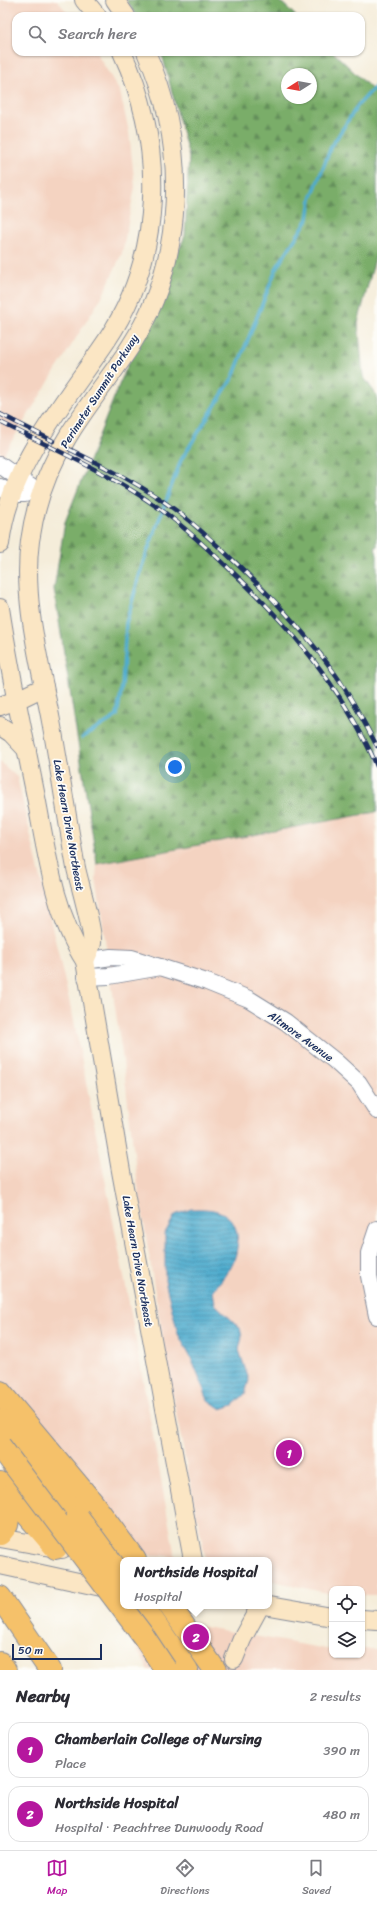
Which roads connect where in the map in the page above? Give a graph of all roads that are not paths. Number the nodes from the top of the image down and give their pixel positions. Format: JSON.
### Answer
{"nodes":[{"id":1,"x":84,"y":0,"type":"edge"},
{"id":2,"x":114,"y":0,"type":"edge"},
{"id":3,"x":94,"y":12,"type":"edge"},
{"id":4,"x":123,"y":12,"type":"edge"},
{"id":5,"x":124,"y":56,"type":"edge"},
{"id":6,"x":148,"y":56,"type":"edge"},
{"id":7,"x":0,"y":466,"type":"edge"},
{"id":8,"x":18,"y":477,"type":"junction"},
{"id":9,"x":6,"y":490,"type":"edge"},
{"id":10,"x":41,"y":494,"type":"junction"},
{"id":11,"x":0,"y":544,"type":"edge"},
{"id":12,"x":0,"y":608,"type":"edge"},
{"id":13,"x":44,"y":687,"type":"junction"},
{"id":14,"x":10,"y":691,"type":"edge"},
{"id":15,"x":0,"y":706,"type":"edge"},
{"id":16,"x":0,"y":726,"type":"edge"},
{"id":17,"x":27,"y":750,"type":"junction"},
{"id":18,"x":85,"y":969,"type":"junction"},
{"id":19,"x":377,"y":1111,"type":"edge"},
{"id":20,"x":377,"y":1229,"type":"edge"},
{"id":21,"x":377,"y":1316,"type":"edge"},
{"id":22,"x":0,"y":1392,"type":"edge"},
{"id":23,"x":0,"y":1420,"type":"edge"},
{"id":24,"x":0,"y":1446,"type":"edge"},
{"id":25,"x":6,"y":1489,"type":"edge"},
{"id":26,"x":0,"y":1534,"type":"edge"},
{"id":27,"x":0,"y":1538,"type":"edge"},
{"id":28,"x":56,"y":1548,"type":"junction"},
{"id":29,"x":133,"y":1557,"type":"edge"},
{"id":30,"x":192,"y":1557,"type":"edge"},
{"id":31,"x":120,"y":1561,"type":"edge"},
{"id":32,"x":0,"y":1565,"type":"edge"},
{"id":33,"x":120,"y":1574,"type":"edge"},
{"id":34,"x":120,"y":1591,"type":"edge"},
{"id":35,"x":0,"y":1597,"type":"edge"},
{"id":36,"x":120,"y":1605,"type":"edge"},
{"id":37,"x":272,"y":1607,"type":"edge"},
{"id":38,"x":123,"y":1609,"type":"edge"},
{"id":39,"x":145,"y":1609,"type":"edge"},
{"id":40,"x":172,"y":1609,"type":"edge"},
{"id":41,"x":258,"y":1609,"type":"edge"},
{"id":42,"x":329,"y":1616,"type":"edge"},
{"id":43,"x":365,"y":1619,"type":"edge"},
{"id":44,"x":377,"y":1620,"type":"edge"},
{"id":45,"x":234,"y":1659,"type":"dead end"},
{"id":46,"x":0,"y":1663,"type":"edge"},
{"id":47,"x":5,"y":1670,"type":"edge"},
{"id":48,"x":50,"y":1670,"type":"edge"},
{"id":49,"x":166,"y":1670,"type":"edge"},
{"id":50,"x":187,"y":1670,"type":"edge"},
{"id":51,"x":215,"y":1670,"type":"edge"}],
"edges":[{"from":1,"to":3,"type":"main road"},
{"from":2,"to":4,"type":"main road"},
{"from":5,"to":8,"type":"main road","name":"Perimeter Summit Parkway"},
{"from":6,"to":10,"type":"main road","name":"Perimeter Summit Parkway"},
{"from":7,"to":8,"type":"street"},
{"from":8,"to":9,"type":"main road","name":"Perimeter Summit Parkway"},
{"from":8,"to":10,"type":"street"},
{"from":9,"to":10,"type":"street"},
{"from":9,"to":11,"type":"main road","name":"Perimeter Summit Parkway"},
{"from":10,"to":13,"type":"main road","name":"Perimeter Summit Parkway"},
{"from":12,"to":14,"type":"main road"},
{"from":13,"to":14,"type":"main road"},
{"from":13,"to":18,"type":"main road","name":"Lake Hearn Drive Northeast"},
{"from":14,"to":15,"type":"main road"},
{"from":14,"to":17,"type":"main road","name":"Lake Hearn Drive Northeast"},
{"from":16,"to":17,"type":"main road"},
{"from":17,"to":18,"type":"main road","name":"Lake Hearn Drive Northeast"},
{"from":18,"to":19,"type":"street","name":"Altmore Avenue"},
{"from":18,"to":30,"type":"main road","name":"Lake Hearn Drive Northeast"},
{"from":20,"to":21,"type":"street"},
{"from":22,"to":29,"type":"highway"},
{"from":23,"to":33,"type":"highway","bridge":true},
{"from":24,"to":36,"type":"highway","bridge":true},
{"from":25,"to":26,"type":"highway"},
{"from":25,"to":28,"type":"highway"},
{"from":27,"to":28,"type":"main road"},
{"from":28,"to":31,"type":"main road"},
{"from":32,"to":34,"type":"main road"},
{"from":35,"to":48,"type":"highway"},
{"from":37,"to":42,"type":"main road"},
{"from":38,"to":49,"type":"highway","bridge":true},
{"from":39,"to":50,"type":"highway"},
{"from":40,"to":51,"type":"highway"},
{"from":41,"to":45,"type":"main road"},
{"from":43,"to":44,"type":"main road"},
{"from":46,"to":47,"type":"highway"}]}
